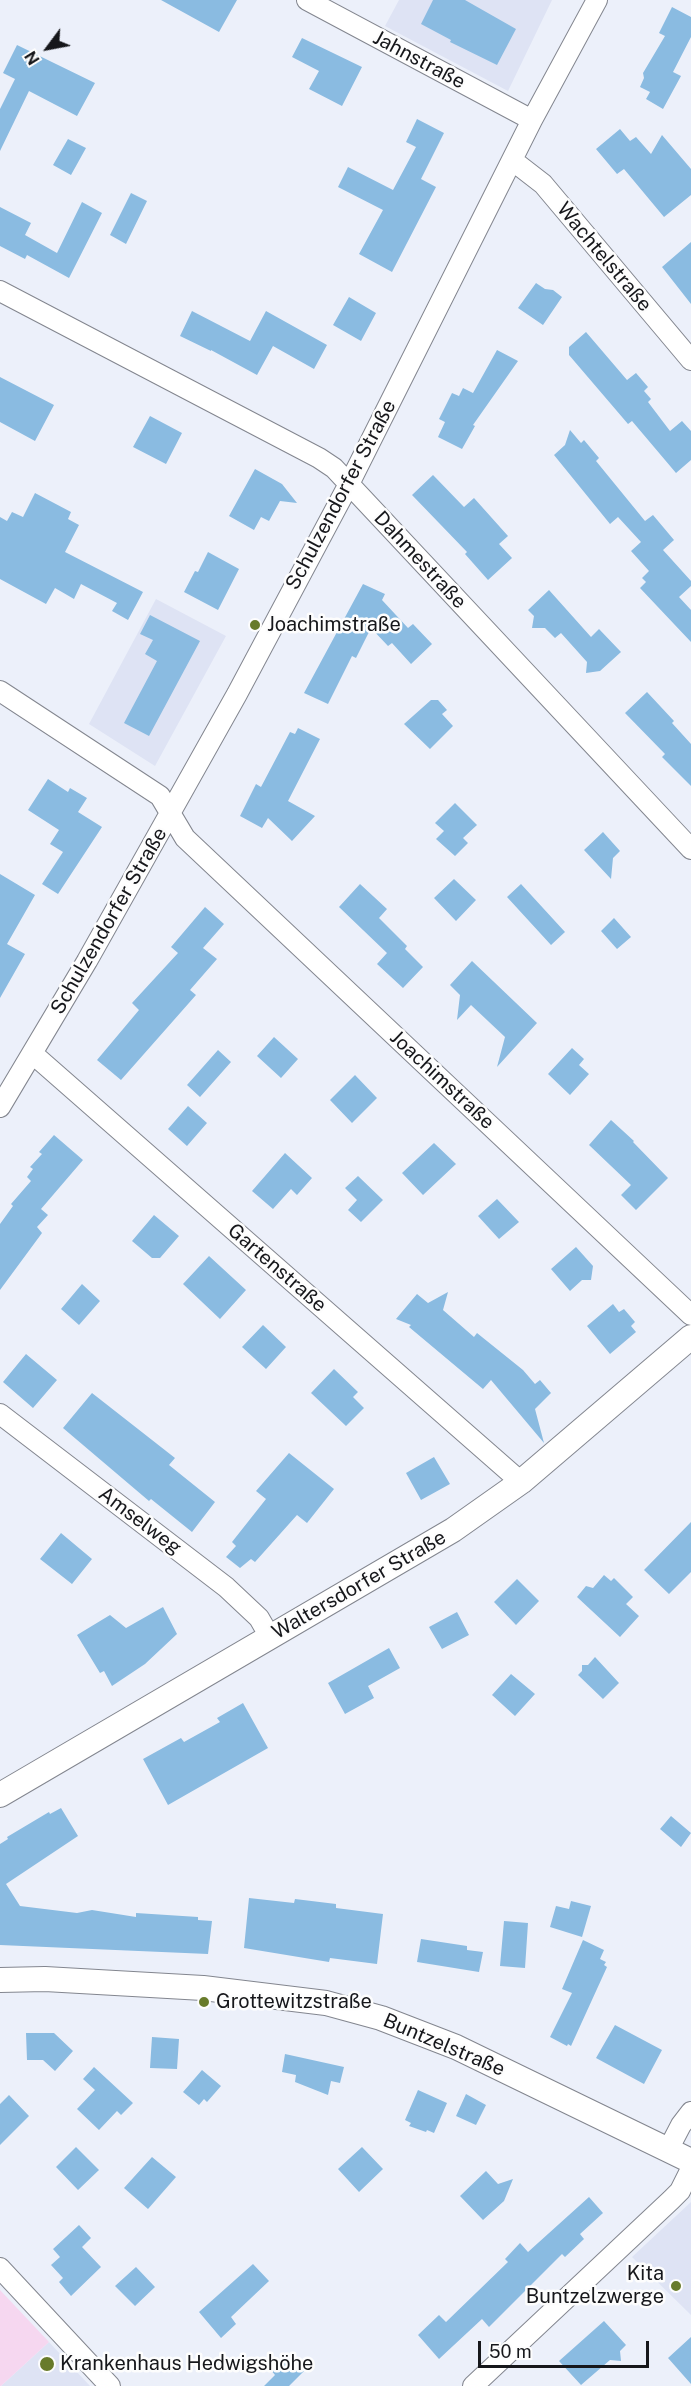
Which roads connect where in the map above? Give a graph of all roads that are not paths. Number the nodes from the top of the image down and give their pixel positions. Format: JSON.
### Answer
{"nodes":[{"id":1,"x":307,"y":0,"type":"edge"},
{"id":2,"x":597,"y":0,"type":"edge"},
{"id":3,"x":532,"y":120,"type":"junction"},
{"id":4,"x":512,"y":160,"type":"junction"},
{"id":5,"x":0,"y":291,"type":"edge"},
{"id":6,"x":691,"y":360,"type":"edge"},
{"id":7,"x":350,"y":482,"type":"junction"},
{"id":8,"x":0,"y":691,"type":"edge"},
{"id":9,"x":170,"y":813,"type":"junction"},
{"id":10,"x":691,"y":849,"type":"edge"},
{"id":11,"x":33,"y":1054,"type":"junction"},
{"id":12,"x":0,"y":1107,"type":"edge"},
{"id":13,"x":691,"y":1315,"type":"edge"},
{"id":14,"x":691,"y":1337,"type":"edge"},
{"id":15,"x":0,"y":1414,"type":"edge"},
{"id":16,"x":521,"y":1482,"type":"junction"},
{"id":17,"x":270,"y":1637,"type":"junction"},
{"id":18,"x":0,"y":1795,"type":"edge"},
{"id":19,"x":0,"y":1980,"type":"edge"},
{"id":20,"x":691,"y":2112,"type":"edge"},
{"id":21,"x":668,"y":2150,"type":"junction"},
{"id":22,"x":691,"y":2162,"type":"edge"},
{"id":23,"x":691,"y":2169,"type":"edge"},
{"id":24,"x":0,"y":2268,"type":"edge"},
{"id":25,"x":110,"y":2386,"type":"edge"},
{"id":26,"x":473,"y":2386,"type":"edge"}],
"edges":[{"from":1,"to":3,"type":"street","name":"Jahnstraße"},
{"from":2,"to":3,"type":"street","name":"Schulzendorfer Straße"},
{"from":3,"to":4,"type":"street","name":"Schulzendorfer Straße"},
{"from":4,"to":6,"type":"street","name":"Wachtelstraße"},
{"from":4,"to":7,"type":"street","name":"Schulzendorfer Straße"},
{"from":5,"to":7,"type":"street","name":"Dahmestraße"},
{"from":7,"to":9,"type":"street","name":"Schulzendorfer Straße"},
{"from":7,"to":10,"type":"street","name":"Dahmestraße"},
{"from":8,"to":9,"type":"street","name":"Joachimstraße"},
{"from":9,"to":11,"type":"street","name":"Schulzendorfer Straße"},
{"from":9,"to":13,"type":"street","name":"Joachimstraße"},
{"from":11,"to":12,"type":"street","name":"Schulzendorfer Straße"},
{"from":11,"to":16,"type":"street","name":"Gartenstraße"},
{"from":14,"to":16,"type":"street","name":"Waltersdorfer Straße"},
{"from":15,"to":17,"type":"street","name":"Amselweg"},
{"from":16,"to":17,"type":"street","name":"Waltersdorfer Straße"},
{"from":17,"to":18,"type":"street","name":"Waltersdorfer Straße"},
{"from":19,"to":21,"type":"street","name":"Buntzelstraße"},
{"from":20,"to":21,"type":"street"},
{"from":21,"to":22,"type":"street","name":"Buntzelstraße"},
{"from":23,"to":26,"type":"street"},
{"from":24,"to":25,"type":"street"}]}
